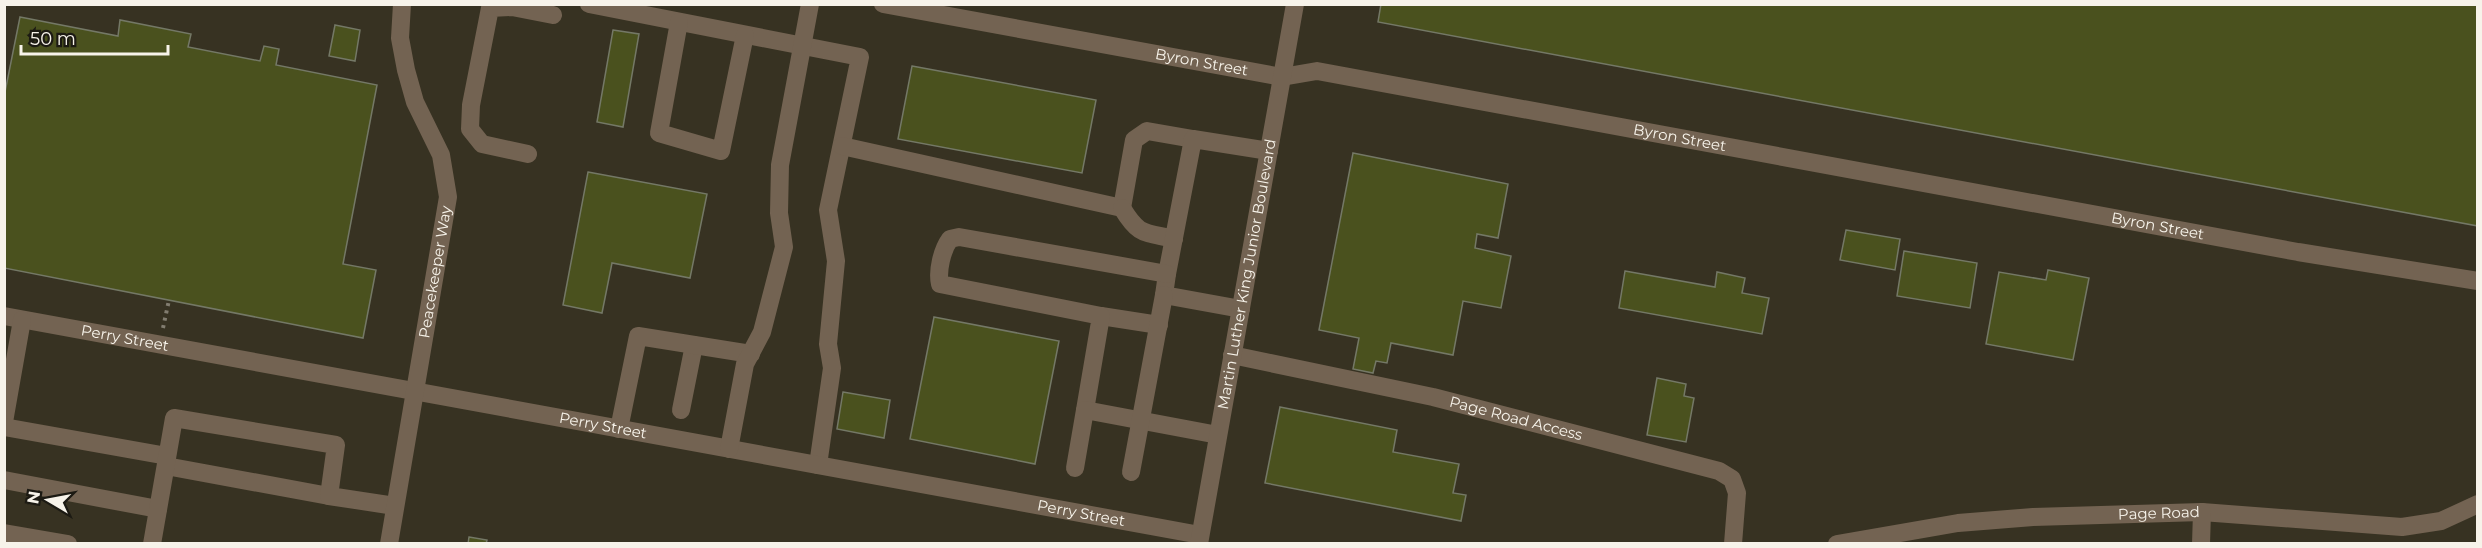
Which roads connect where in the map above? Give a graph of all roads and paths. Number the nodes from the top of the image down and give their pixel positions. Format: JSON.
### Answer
{"nodes":[{"id":1,"x":402,"y":4,"type":"edge"},
{"id":2,"x":589,"y":4,"type":"edge"},
{"id":3,"x":810,"y":4,"type":"edge"},
{"id":4,"x":883,"y":4,"type":"edge"},
{"id":5,"x":1295,"y":4,"type":"edge"},
{"id":6,"x":553,"y":15,"type":"dead end"},
{"id":7,"x":679,"y":22,"type":"junction"},
{"id":8,"x":746,"y":35,"type":"junction"},
{"id":9,"x":802,"y":46,"type":"junction"},
{"id":10,"x":1282,"y":76,"type":"junction"},
{"id":11,"x":1193,"y":139,"type":"junction"},
{"id":12,"x":842,"y":146,"type":"junction"},
{"id":13,"x":1269,"y":151,"type":"junction"},
{"id":14,"x":528,"y":154,"type":"dead end"},
{"id":15,"x":1122,"y":208,"type":"junction"},
{"id":16,"x":1174,"y":239,"type":"junction"},
{"id":17,"x":1167,"y":274,"type":"junction"},
{"id":18,"x":2478,"y":281,"type":"edge"},
{"id":19,"x":1164,"y":295,"type":"junction"},
{"id":20,"x":169,"y":300,"type":"dead end"},
{"id":21,"x":1241,"y":309,"type":"junction"},
{"id":22,"x":1101,"y":316,"type":"junction"},
{"id":23,"x":13,"y":318,"type":"edge"},
{"id":24,"x":1159,"y":325,"type":"junction"},
{"id":25,"x":161,"y":338,"type":"dead end"},
{"id":26,"x":694,"y":345,"type":"junction"},
{"id":27,"x":751,"y":354,"type":"junction"},
{"id":28,"x":1232,"y":355,"type":"junction"},
{"id":29,"x":417,"y":392,"type":"junction"},
{"id":30,"x":681,"y":410,"type":"dead end"},
{"id":31,"x":1084,"y":410,"type":"junction"},
{"id":32,"x":1141,"y":421,"type":"junction"},
{"id":33,"x":4,"y":422,"type":"edge"},
{"id":34,"x":4,"y":427,"type":"edge"},
{"id":35,"x":619,"y":429,"type":"junction"},
{"id":36,"x":1218,"y":435,"type":"junction"},
{"id":37,"x":729,"y":448,"type":"junction"},
{"id":38,"x":166,"y":461,"type":"junction"},
{"id":39,"x":818,"y":465,"type":"junction"},
{"id":40,"x":1075,"y":468,"type":"dead end"},
{"id":41,"x":1131,"y":472,"type":"dead end"},
{"id":42,"x":4,"y":480,"type":"edge"},
{"id":43,"x":329,"y":496,"type":"junction"},
{"id":44,"x":2478,"y":504,"type":"edge"},
{"id":45,"x":158,"y":509,"type":"junction"},
{"id":46,"x":395,"y":509,"type":"junction"},
{"id":47,"x":2202,"y":512,"type":"junction"},
{"id":48,"x":4,"y":533,"type":"edge"},
{"id":49,"x":1200,"y":539,"type":"edge"},
{"id":50,"x":68,"y":543,"type":"edge"},
{"id":51,"x":152,"y":543,"type":"edge"},
{"id":52,"x":388,"y":543,"type":"edge"},
{"id":53,"x":1733,"y":543,"type":"edge"},
{"id":54,"x":1837,"y":543,"type":"edge"},
{"id":55,"x":2201,"y":543,"type":"edge"}],
"edges":[{"from":1,"to":29,"type":"street","name":"Peacekeeper Way"},
{"from":2,"to":7,"type":"street"},
{"from":3,"to":9,"type":"street"},
{"from":4,"to":10,"type":"street","name":"Byron Street"},
{"from":5,"to":10,"type":"street","name":"Martin Luther King Junior Boulevard"},
{"from":6,"to":14,"type":"street"},
{"from":7,"to":8,"type":"street"},
{"from":7,"to":8,"type":"street"},
{"from":8,"to":9,"type":"street"},
{"from":9,"to":12,"type":"street"},
{"from":9,"to":27,"type":"street"},
{"from":10,"to":13,"type":"street","name":"Martin Luther King Junior Boulevard"},
{"from":10,"to":18,"type":"street","name":"Byron Street"},
{"from":11,"to":13,"type":"street"},
{"from":11,"to":15,"type":"street"},
{"from":11,"to":16,"type":"street"},
{"from":12,"to":15,"type":"street"},
{"from":12,"to":39,"type":"street"},
{"from":13,"to":21,"type":"street","name":"Martin Luther King Junior Boulevard"},
{"from":15,"to":16,"type":"street"},
{"from":16,"to":17,"type":"street"},
{"from":17,"to":19,"type":"street"},
{"from":17,"to":22,"type":"street"},
{"from":19,"to":21,"type":"street"},
{"from":19,"to":24,"type":"street"},
{"from":20,"to":25,"type":"path"},
{"from":21,"to":28,"type":"street","name":"Martin Luther King Junior Boulevard"},
{"from":22,"to":24,"type":"street"},
{"from":22,"to":31,"type":"street"},
{"from":23,"to":29,"type":"street","name":"Perry Street"},
{"from":23,"to":33,"type":"street"},
{"from":24,"to":32,"type":"street"},
{"from":26,"to":27,"type":"street"},
{"from":26,"to":30,"type":"street"},
{"from":26,"to":35,"type":"street"},
{"from":27,"to":37,"type":"street"},
{"from":28,"to":36,"type":"street","name":"Martin Luther King Junior Boulevard"},
{"from":28,"to":53,"type":"street","name":"Page Road Access"},
{"from":29,"to":35,"type":"street","name":"Perry Street"},
{"from":29,"to":46,"type":"street","name":"Peacekeeper Way"},
{"from":31,"to":32,"type":"street"},
{"from":31,"to":40,"type":"street"},
{"from":32,"to":36,"type":"street"},
{"from":32,"to":41,"type":"street"},
{"from":34,"to":38,"type":"street"},
{"from":35,"to":37,"type":"street","name":"Perry Street"},
{"from":36,"to":49,"type":"street","name":"Martin Luther King Junior Boulevard"},
{"from":37,"to":39,"type":"street","name":"Perry Street"},
{"from":38,"to":43,"type":"street"},
{"from":38,"to":43,"type":"street"},
{"from":38,"to":45,"type":"street"},
{"from":39,"to":49,"type":"street","name":"Perry Street"},
{"from":42,"to":45,"type":"street"},
{"from":43,"to":46,"type":"street"},
{"from":44,"to":47,"type":"street","name":"Page Road"},
{"from":45,"to":51,"type":"street"},
{"from":46,"to":52,"type":"street","name":"Peacekeeper Way"},
{"from":47,"to":54,"type":"street","name":"Page Road"},
{"from":47,"to":55,"type":"street"},
{"from":48,"to":50,"type":"street"}]}
